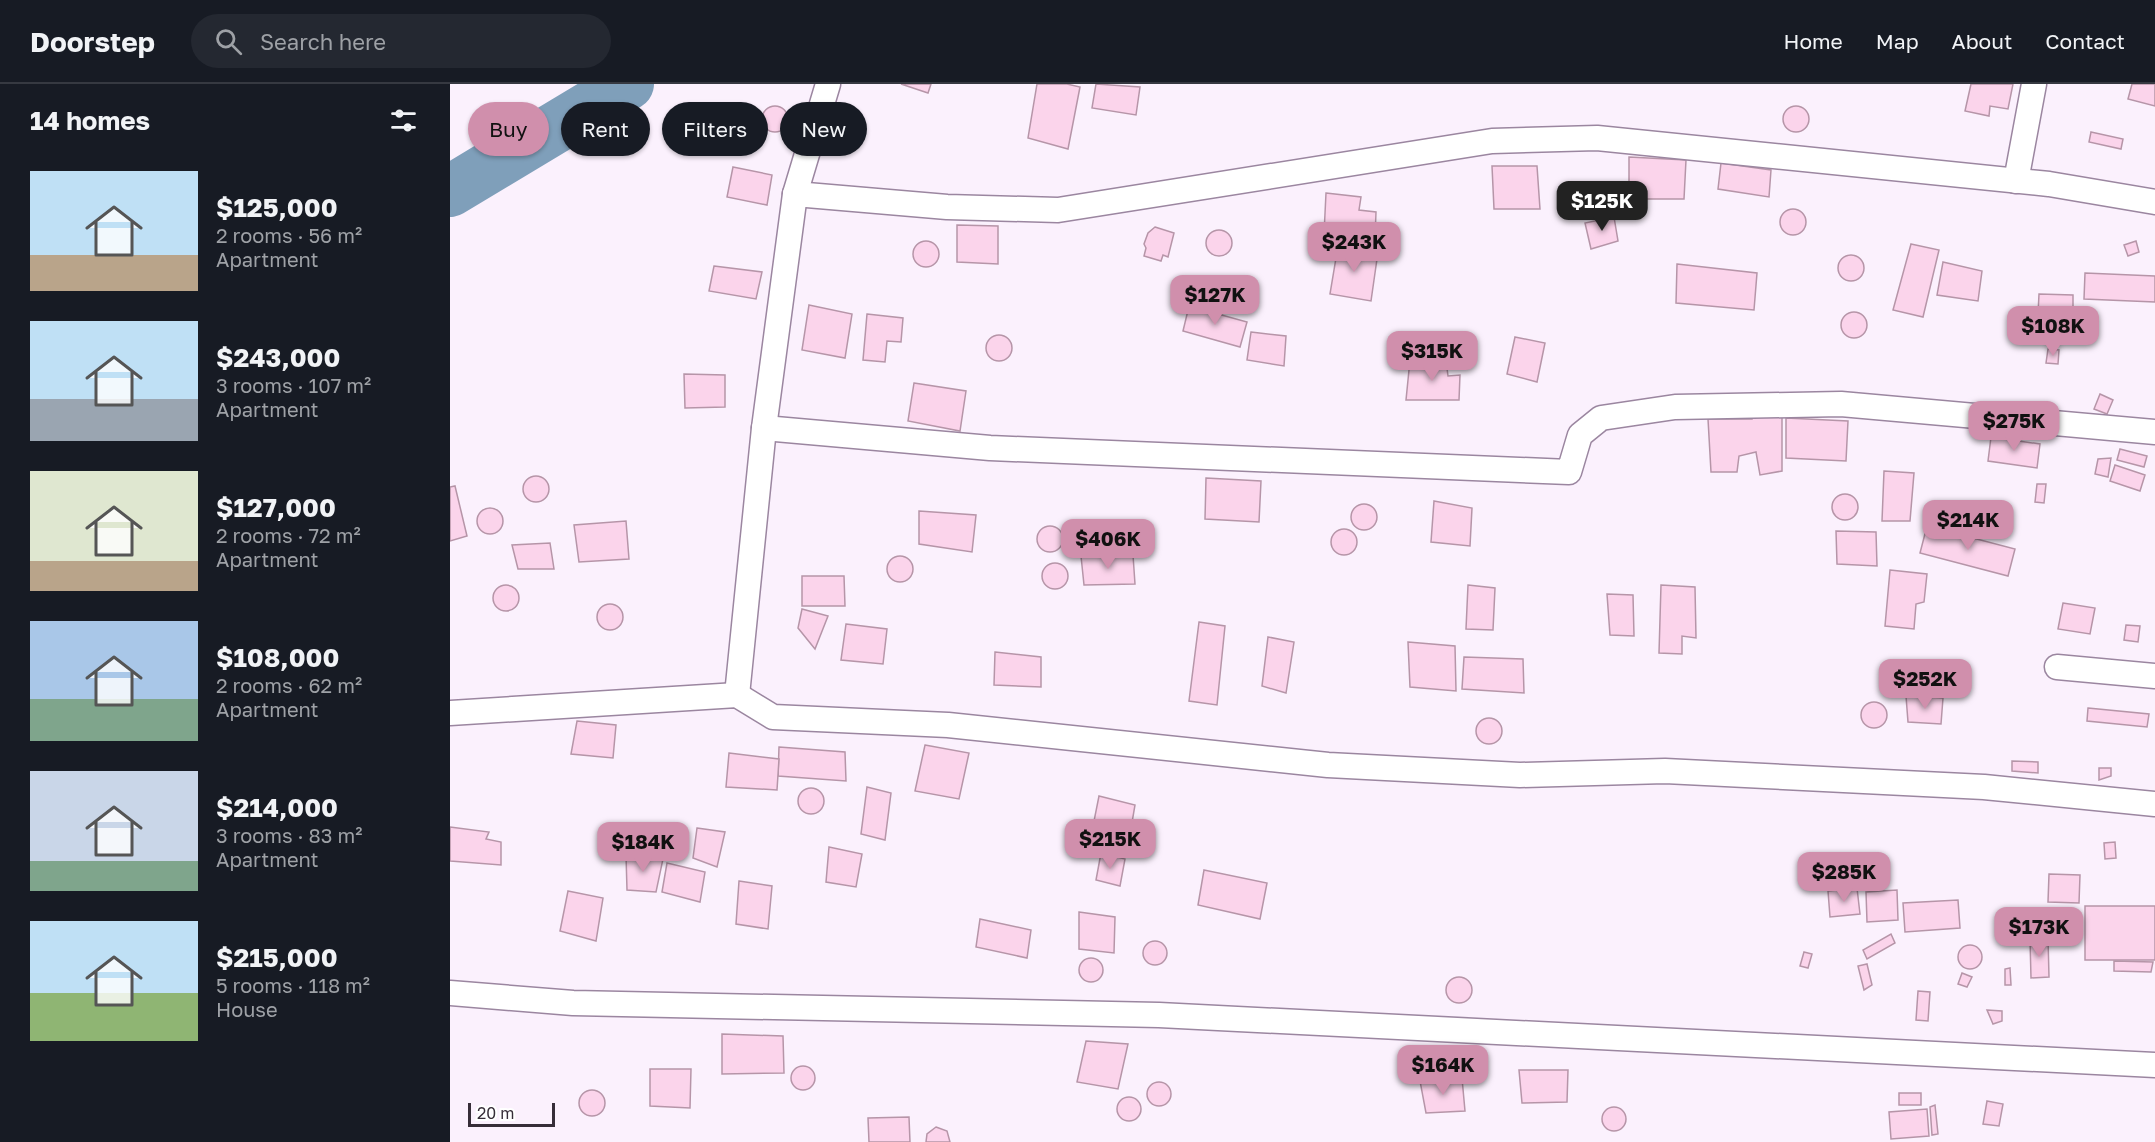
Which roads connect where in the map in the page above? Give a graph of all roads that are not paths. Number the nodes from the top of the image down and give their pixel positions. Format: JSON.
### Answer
{"nodes":[{"id":1,"x":828,"y":84,"type":"edge"},
{"id":2,"x":2034,"y":84,"type":"edge"},
{"id":3,"x":2016,"y":181,"type":"junction"},
{"id":4,"x":795,"y":194,"type":"junction"},
{"id":5,"x":2155,"y":202,"type":"edge"},
{"id":6,"x":764,"y":428,"type":"junction"},
{"id":7,"x":2155,"y":432,"type":"edge"},
{"id":8,"x":2057,"y":667,"type":"dead end"},
{"id":9,"x":2155,"y":676,"type":"edge"},
{"id":10,"x":737,"y":695,"type":"junction"},
{"id":11,"x":450,"y":713,"type":"edge"},
{"id":12,"x":2155,"y":804,"type":"edge"},
{"id":13,"x":450,"y":993,"type":"edge"},
{"id":14,"x":2155,"y":1065,"type":"edge"}],
"edges":[{"from":1,"to":4,"type":"street"},
{"from":2,"to":3,"type":"street"},
{"from":3,"to":4,"type":"street"},
{"from":3,"to":5,"type":"street"},
{"from":4,"to":6,"type":"street"},
{"from":6,"to":7,"type":"street"},
{"from":6,"to":10,"type":"street"},
{"from":8,"to":9,"type":"street"},
{"from":10,"to":11,"type":"street"},
{"from":10,"to":12,"type":"street"},
{"from":13,"to":14,"type":"street"}]}
